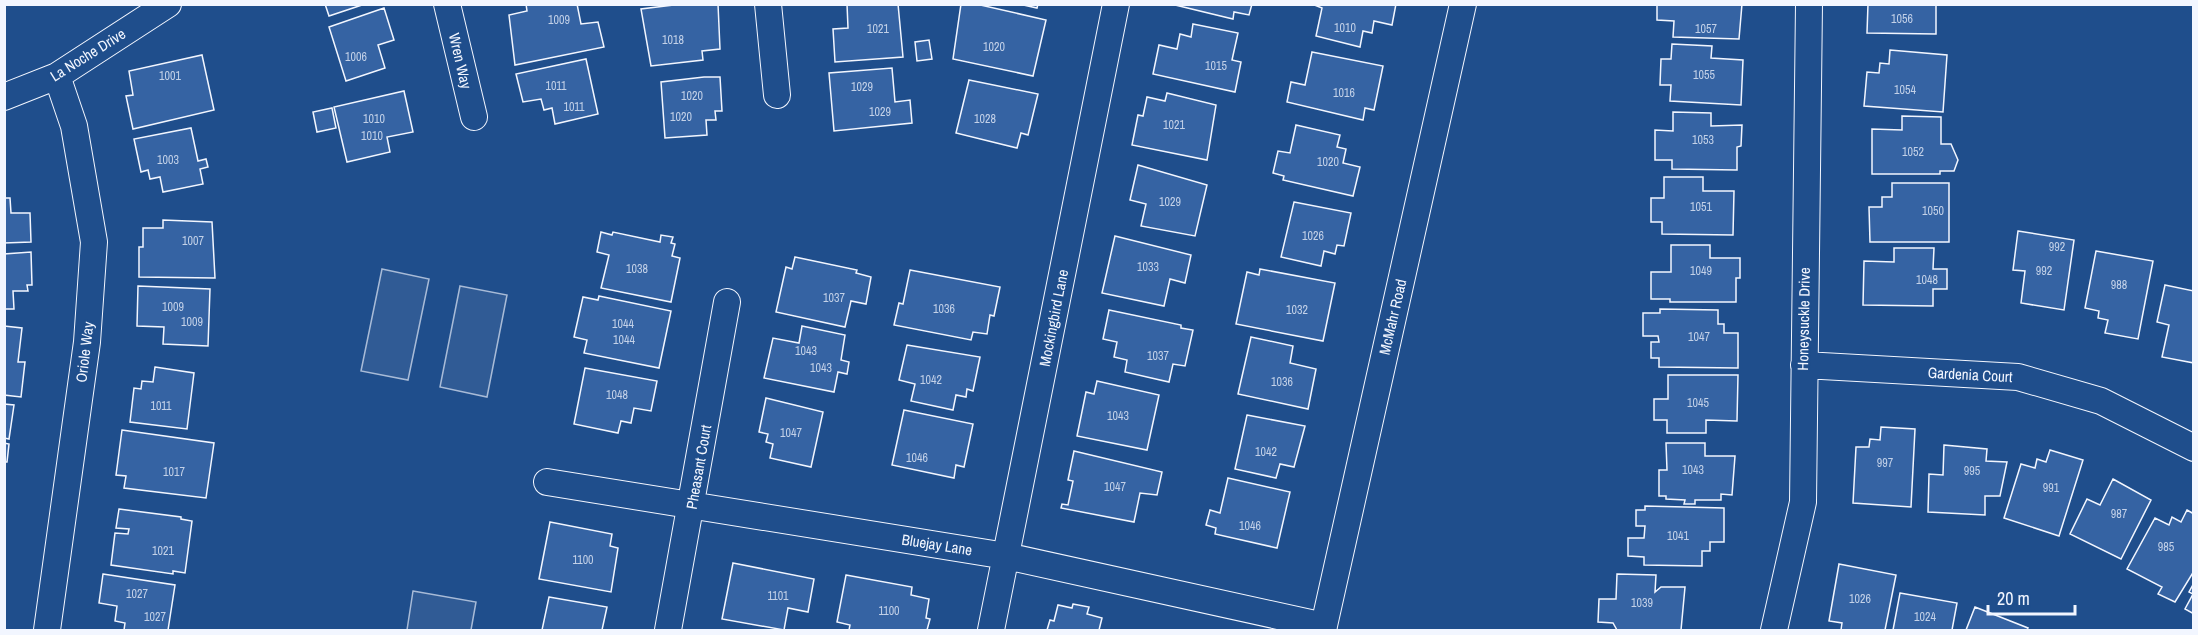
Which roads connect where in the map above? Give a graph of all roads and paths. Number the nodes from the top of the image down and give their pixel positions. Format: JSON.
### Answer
{"nodes":[{"id":1,"x":168,"y":4,"type":"edge"},
{"id":2,"x":447,"y":4,"type":"edge"},
{"id":3,"x":768,"y":4,"type":"edge"},
{"id":4,"x":1116,"y":4,"type":"edge"},
{"id":5,"x":1463,"y":4,"type":"edge"},
{"id":6,"x":1809,"y":4,"type":"edge"},
{"id":7,"x":57,"y":76,"type":"junction"},
{"id":8,"x":777,"y":95,"type":"dead end"},
{"id":9,"x":4,"y":97,"type":"edge"},
{"id":10,"x":474,"y":117,"type":"dead end"},
{"id":11,"x":727,"y":302,"type":"dead end"},
{"id":12,"x":1804,"y":365,"type":"junction"},
{"id":13,"x":2193,"y":448,"type":"edge"},
{"id":14,"x":547,"y":482,"type":"dead end"},
{"id":15,"x":693,"y":506,"type":"junction"},
{"id":16,"x":1006,"y":556,"type":"junction"},
{"id":17,"x":1323,"y":628,"type":"edge"},
{"id":18,"x":47,"y":630,"type":"edge"},
{"id":19,"x":668,"y":630,"type":"edge"},
{"id":20,"x":991,"y":630,"type":"edge"},
{"id":21,"x":1774,"y":630,"type":"edge"}],
"edges":[{"from":1,"to":7,"type":"street","name":"La Noche Drive"},
{"from":2,"to":10,"type":"street","name":"Wren Way"},
{"from":3,"to":8,"type":"street"},
{"from":4,"to":16,"type":"street","name":"Mockingbird Lane"},
{"from":5,"to":17,"type":"street","name":"McMahr Road"},
{"from":6,"to":12,"type":"street","name":"Honeysuckle Drive"},
{"from":7,"to":9,"type":"street","name":"La Noche Drive"},
{"from":7,"to":18,"type":"street","name":"Oriole Way"},
{"from":11,"to":15,"type":"street","name":"Pheasant Court"},
{"from":12,"to":13,"type":"street","name":"Gardenia Court"},
{"from":12,"to":21,"type":"street","name":"Honeysuckle Drive"},
{"from":14,"to":15,"type":"street","name":"Bluejay Lane"},
{"from":15,"to":16,"type":"street","name":"Bluejay Lane"},
{"from":15,"to":19,"type":"street","name":"Pheasant Court"},
{"from":16,"to":17,"type":"street","name":"Bluejay Lane"},
{"from":16,"to":20,"type":"street","name":"Mockingbird Lane"}]}
